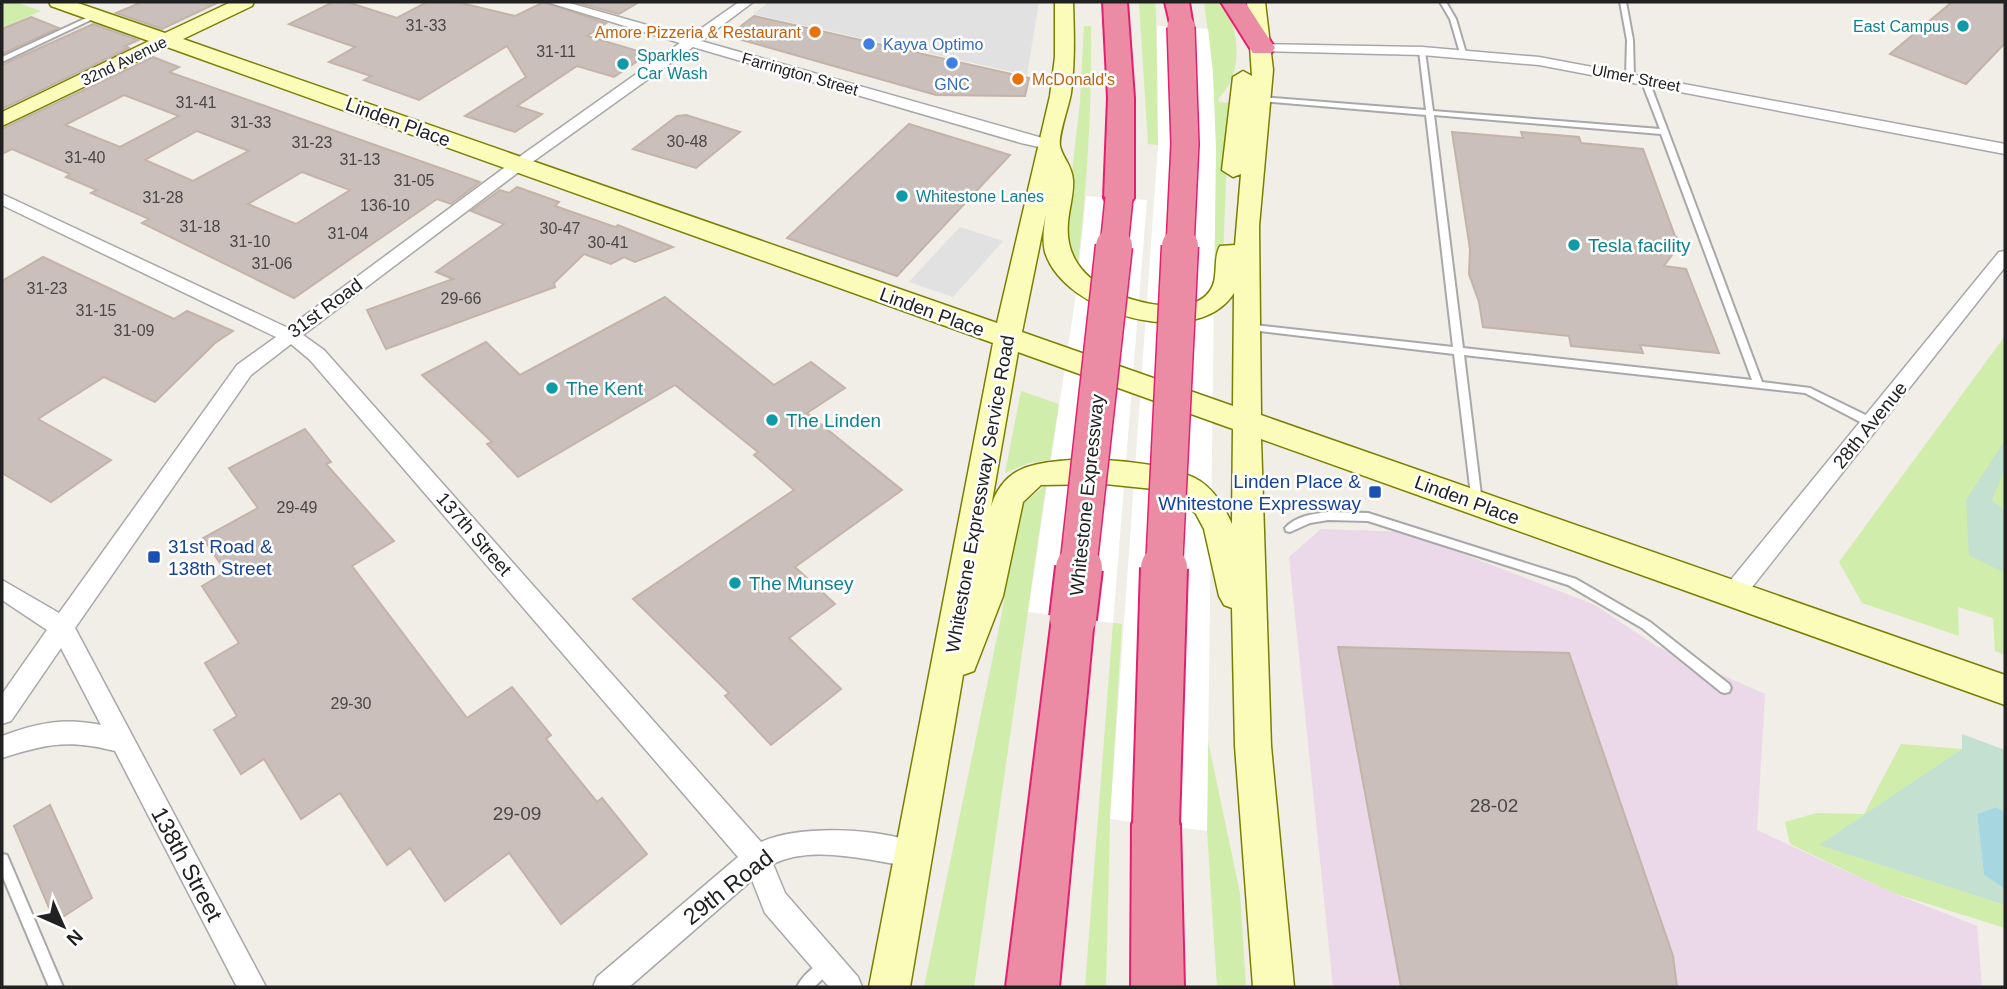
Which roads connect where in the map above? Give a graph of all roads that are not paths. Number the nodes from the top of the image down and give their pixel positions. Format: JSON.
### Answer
{"nodes":[{"id":1,"x":58,"y":2,"type":"edge"},
{"id":2,"x":245,"y":2,"type":"edge"},
{"id":3,"x":552,"y":2,"type":"edge"},
{"id":4,"x":747,"y":2,"type":"edge"},
{"id":5,"x":1064,"y":2,"type":"edge"},
{"id":6,"x":1115,"y":2,"type":"edge"},
{"id":7,"x":1233,"y":2,"type":"edge"},
{"id":8,"x":1256,"y":2,"type":"edge"},
{"id":9,"x":1443,"y":2,"type":"edge"},
{"id":10,"x":1623,"y":2,"type":"edge"},
{"id":11,"x":97,"y":15,"type":"junction"},
{"id":12,"x":1179,"y":15,"type":"edge"},
{"id":13,"x":166,"y":40,"type":"junction"},
{"id":14,"x":691,"y":42,"type":"junction"},
{"id":15,"x":1262,"y":48,"type":"junction"},
{"id":16,"x":1422,"y":51,"type":"junction"},
{"id":17,"x":1463,"y":53,"type":"junction"},
{"id":18,"x":2,"y":60,"type":"edge"},
{"id":19,"x":1637,"y":79,"type":"junction"},
{"id":20,"x":1260,"y":99,"type":"junction"},
{"id":21,"x":1430,"y":112,"type":"junction"},
{"id":22,"x":2,"y":120,"type":"edge"},
{"id":23,"x":1664,"y":132,"type":"junction"},
{"id":24,"x":1048,"y":144,"type":"junction"},
{"id":25,"x":2005,"y":149,"type":"edge"},
{"id":26,"x":519,"y":165,"type":"junction"},
{"id":27,"x":2,"y":199,"type":"edge"},
{"id":28,"x":2005,"y":256,"type":"edge"},
{"id":29,"x":1246,"y":327,"type":"junction"},
{"id":30,"x":287,"y":335,"type":"junction"},
{"id":31,"x":1007,"y":339,"type":"junction"},
{"id":32,"x":1459,"y":351,"type":"junction"},
{"id":33,"x":1758,"y":384,"type":"junction"},
{"id":34,"x":1247,"y":422,"type":"junction"},
{"id":35,"x":1872,"y":423,"type":"junction"},
{"id":36,"x":1477,"y":503,"type":"junction"},
{"id":37,"x":1290,"y":528,"type":"dead end"},
{"id":38,"x":2,"y":590,"type":"edge"},
{"id":39,"x":1733,"y":594,"type":"junction"},
{"id":40,"x":62,"y":627,"type":"junction"},
{"id":41,"x":1249,"y":650,"type":"junction"},
{"id":42,"x":1725,"y":688,"type":"dead end"},
{"id":43,"x":2005,"y":691,"type":"edge"},
{"id":44,"x":2,"y":713,"type":"edge"},
{"id":45,"x":940,"y":715,"type":"junction"},
{"id":46,"x":122,"y":742,"type":"junction"},
{"id":47,"x":2,"y":747,"type":"edge"},
{"id":48,"x":913,"y":854,"type":"junction"},
{"id":49,"x":757,"y":858,"type":"junction"},
{"id":50,"x":2,"y":860,"type":"edge"},
{"id":51,"x":828,"y":964,"type":"junction"},
{"id":52,"x":56,"y":987,"type":"edge"},
{"id":53,"x":252,"y":987,"type":"edge"},
{"id":54,"x":607,"y":987,"type":"edge"},
{"id":55,"x":804,"y":987,"type":"edge"},
{"id":56,"x":848,"y":987,"type":"edge"},
{"id":57,"x":888,"y":987,"type":"edge"},
{"id":58,"x":1032,"y":987,"type":"edge"},
{"id":59,"x":1158,"y":987,"type":"edge"},
{"id":60,"x":1273,"y":987,"type":"edge"}],
"edges":[{"from":1,"to":11,"type":"main road","name":"Linden Place"},
{"from":2,"to":13,"type":"main road","name":"32nd Avenue"},
{"from":3,"to":14,"type":"street","name":"Farrington Street"},
{"from":4,"to":14,"type":"street","name":"31st Road"},
{"from":5,"to":24,"type":"main road","name":"Whitestone Expressway Service Road"},
{"from":6,"to":58,"type":"highway","name":"Whitestone Expressway","bridge":true},
{"from":7,"to":15,"type":"highway"},
{"from":8,"to":15,"type":"main road"},
{"from":9,"to":17,"type":"lane"},
{"from":10,"to":19,"type":"lane"},
{"from":11,"to":13,"type":"main road","name":"Linden Place"},
{"from":11,"to":18,"type":"lane"},
{"from":12,"to":59,"type":"highway","bridge":true},
{"from":13,"to":22,"type":"main road","name":"32nd Avenue"},
{"from":13,"to":26,"type":"main road","name":"Linden Place"},
{"from":14,"to":24,"type":"street","name":"Farrington Street"},
{"from":14,"to":26,"type":"street","name":"31st Road"},
{"from":15,"to":16,"type":"street","name":"Ulmer Street"},
{"from":15,"to":20,"type":"main road"},
{"from":15,"to":24,"type":"main road"},
{"from":16,"to":17,"type":"street","name":"Ulmer Street"},
{"from":16,"to":21,"type":"lane"},
{"from":17,"to":19,"type":"street","name":"Ulmer Street"},
{"from":19,"to":23,"type":"lane"},
{"from":19,"to":25,"type":"street","name":"Ulmer Street"},
{"from":20,"to":21,"type":"lane"},
{"from":20,"to":29,"type":"main road"},
{"from":21,"to":23,"type":"lane"},
{"from":21,"to":32,"type":"lane"},
{"from":23,"to":33,"type":"lane"},
{"from":24,"to":31,"type":"main road","name":"Whitestone Expressway Service Road"},
{"from":26,"to":30,"type":"street","name":"31st Road"},
{"from":26,"to":31,"type":"main road","name":"Linden Place"},
{"from":27,"to":30,"type":"street","name":"137th Street"},
{"from":28,"to":35,"type":"street","name":"28th Avenue"},
{"from":29,"to":32,"type":"lane"},
{"from":29,"to":34,"type":"main road"},
{"from":30,"to":40,"type":"street","name":"31st Road"},
{"from":30,"to":49,"type":"street","name":"137th Street"},
{"from":31,"to":34,"type":"main road","name":"Linden Place"},
{"from":31,"to":45,"type":"main road","name":"Whitestone Expressway Service Road"},
{"from":32,"to":33,"type":"lane"},
{"from":32,"to":36,"type":"lane"},
{"from":33,"to":35,"type":"lane"},
{"from":34,"to":36,"type":"main road","name":"Linden Place"},
{"from":34,"to":41,"type":"main road"},
{"from":35,"to":39,"type":"street","name":"28th Avenue"},
{"from":36,"to":39,"type":"main road","name":"Linden Place"},
{"from":37,"to":42,"type":"lane"},
{"from":38,"to":40,"type":"street"},
{"from":39,"to":43,"type":"main road","name":"Linden Place"},
{"from":40,"to":44,"type":"street","name":"31st Road"},
{"from":40,"to":46,"type":"street","name":"138th Street"},
{"from":41,"to":45,"type":"main road"},
{"from":41,"to":60,"type":"main road"},
{"from":45,"to":48,"type":"main road","name":"Whitestone Expressway Service Road"},
{"from":46,"to":47,"type":"street"},
{"from":46,"to":53,"type":"street","name":"138th Street"},
{"from":48,"to":49,"type":"street","name":"29th Road"},
{"from":48,"to":57,"type":"main road","name":"Whitestone Expressway Service Road"},
{"from":49,"to":51,"type":"street","name":"137th Street"},
{"from":49,"to":54,"type":"street","name":"29th Road"},
{"from":50,"to":52,"type":"lane"},
{"from":51,"to":55,"type":"lane"},
{"from":51,"to":56,"type":"street","name":"137th Street"}]}
